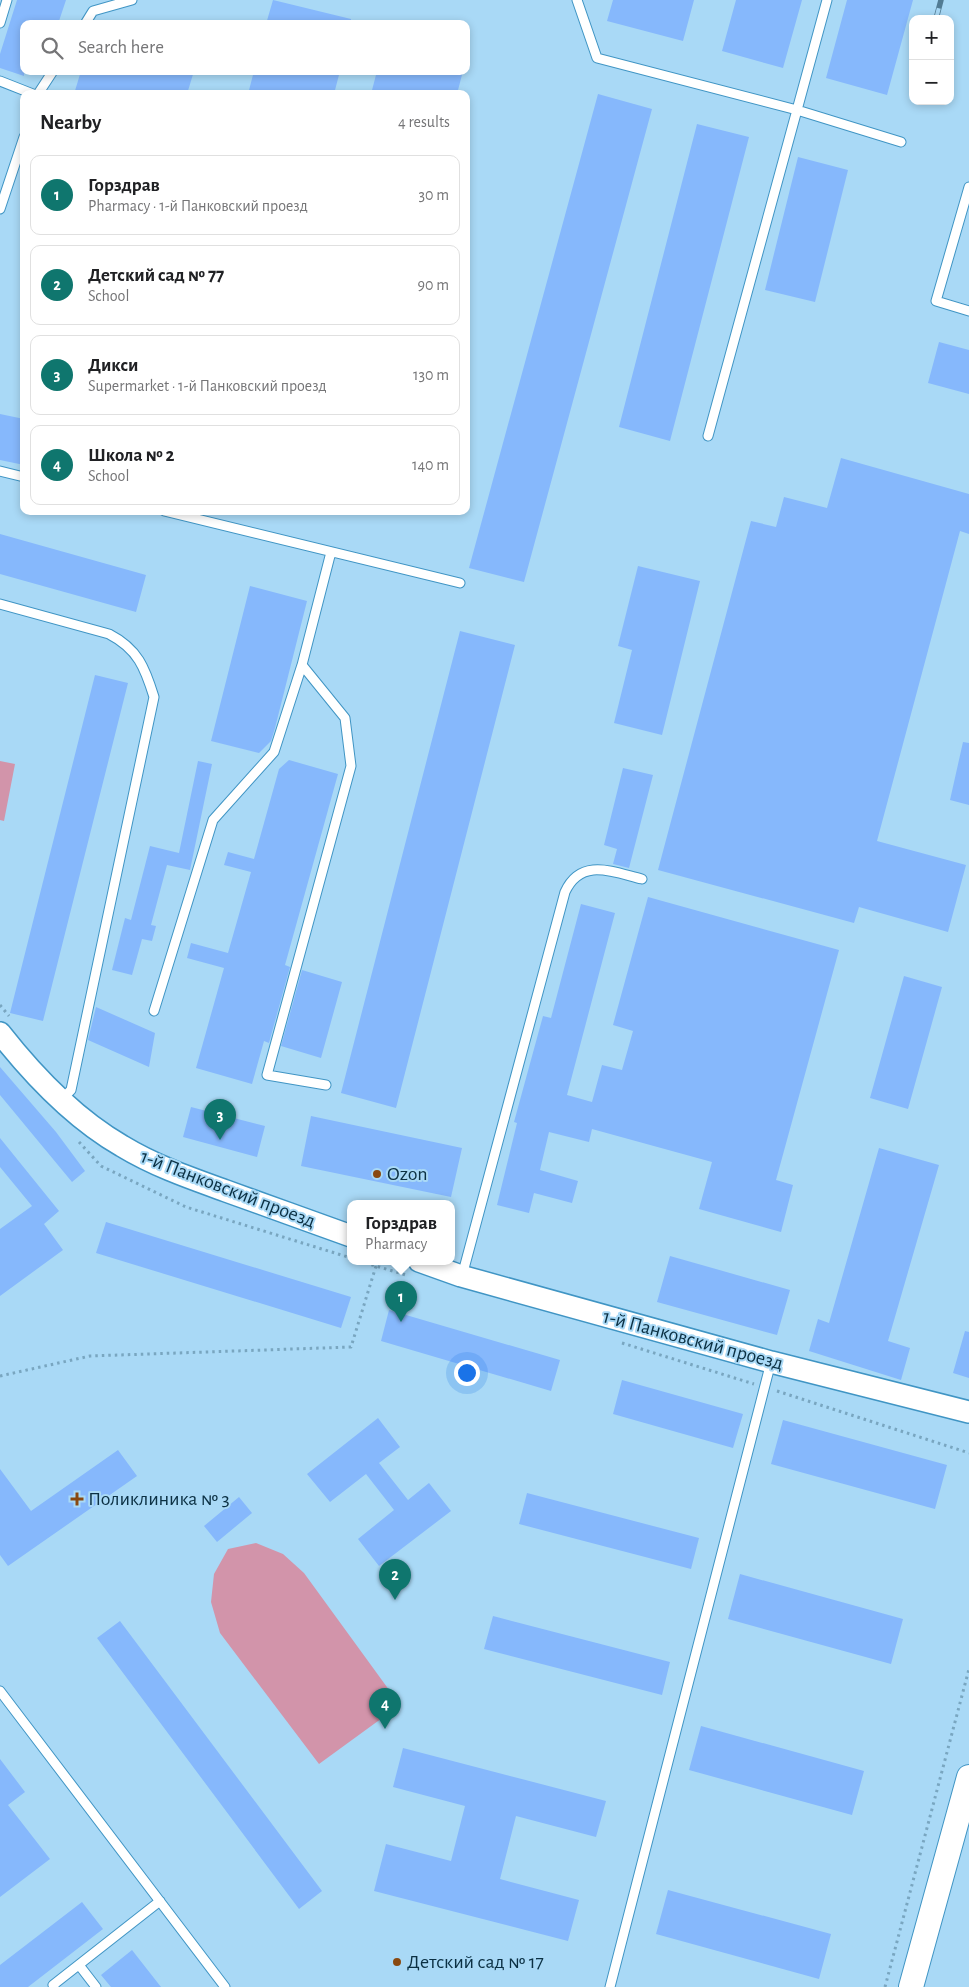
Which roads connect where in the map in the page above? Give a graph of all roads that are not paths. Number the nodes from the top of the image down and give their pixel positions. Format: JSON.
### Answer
{"nodes":[{"id":1,"x":8,"y":0,"type":"edge"},
{"id":2,"x":132,"y":0,"type":"edge"},
{"id":3,"x":576,"y":0,"type":"edge"},
{"id":4,"x":827,"y":0,"type":"edge"},
{"id":5,"x":87,"y":20,"type":"edge"},
{"id":6,"x":0,"y":23,"type":"edge"},
{"id":7,"x":50,"y":75,"type":"edge"},
{"id":8,"x":0,"y":82,"type":"edge"},
{"id":9,"x":22,"y":90,"type":"edge"},
{"id":10,"x":41,"y":90,"type":"edge"},
{"id":11,"x":797,"y":110,"type":"junction"},
{"id":12,"x":901,"y":142,"type":"dead end"},
{"id":13,"x":20,"y":149,"type":"edge"},
{"id":14,"x":969,"y":187,"type":"edge"},
{"id":15,"x":0,"y":209,"type":"edge"},
{"id":16,"x":969,"y":311,"type":"edge"},
{"id":17,"x":708,"y":436,"type":"dead end"},
{"id":18,"x":0,"y":471,"type":"edge"},
{"id":19,"x":20,"y":476,"type":"edge"},
{"id":20,"x":180,"y":515,"type":"edge"},
{"id":21,"x":331,"y":552,"type":"junction"},
{"id":22,"x":460,"y":584,"type":"dead end"},
{"id":23,"x":0,"y":604,"type":"edge"},
{"id":24,"x":302,"y":665,"type":"junction"},
{"id":25,"x":642,"y":879,"type":"dead end"},
{"id":26,"x":154,"y":1011,"type":"dead end"},
{"id":27,"x":0,"y":1033,"type":"edge"},
{"id":28,"x":326,"y":1085,"type":"dead end"},
{"id":29,"x":62,"y":1099,"type":"junction"},
{"id":30,"x":347,"y":1235,"type":"edge"},
{"id":31,"x":416,"y":1269,"type":"edge"},
{"id":32,"x":462,"y":1276,"type":"junction"},
{"id":33,"x":770,"y":1362,"type":"junction"},
{"id":34,"x":969,"y":1412,"type":"edge"},
{"id":35,"x":0,"y":1691,"type":"edge"},
{"id":36,"x":969,"y":1777,"type":"edge"},
{"id":37,"x":160,"y":1901,"type":"junction"},
{"id":38,"x":79,"y":1965,"type":"junction"},
{"id":39,"x":54,"y":1987,"type":"edge"},
{"id":40,"x":96,"y":1987,"type":"edge"},
{"id":41,"x":225,"y":1987,"type":"edge"},
{"id":42,"x":610,"y":1987,"type":"edge"},
{"id":43,"x":911,"y":1987,"type":"edge"}],
"edges":[{"from":1,"to":6,"type":"lane"},
{"from":2,"to":5,"type":"lane"},
{"from":3,"to":11,"type":"lane"},
{"from":4,"to":11,"type":"lane"},
{"from":7,"to":10,"type":"lane"},
{"from":8,"to":9,"type":"lane"},
{"from":11,"to":12,"type":"lane"},
{"from":11,"to":17,"type":"lane"},
{"from":13,"to":15,"type":"lane"},
{"from":14,"to":16,"type":"lane"},
{"from":18,"to":19,"type":"lane"},
{"from":20,"to":21,"type":"lane"},
{"from":21,"to":22,"type":"lane"},
{"from":21,"to":24,"type":"lane"},
{"from":23,"to":29,"type":"lane"},
{"from":24,"to":26,"type":"lane"},
{"from":24,"to":28,"type":"lane"},
{"from":25,"to":32,"type":"lane"},
{"from":27,"to":29,"type":"street","name":"1-й Панковский проезд"},
{"from":29,"to":30,"type":"street","name":"1-й Панковский проезд"},
{"from":31,"to":32,"type":"street","name":"1-й Панковский проезд"},
{"from":32,"to":33,"type":"street","name":"1-й Панковский проезд"},
{"from":33,"to":34,"type":"street","name":"1-й Панковский проезд"},
{"from":33,"to":42,"type":"lane"},
{"from":35,"to":37,"type":"lane"},
{"from":36,"to":43,"type":"main road"},
{"from":37,"to":38,"type":"lane"},
{"from":37,"to":41,"type":"lane"},
{"from":38,"to":39,"type":"lane"},
{"from":38,"to":40,"type":"lane"}]}
